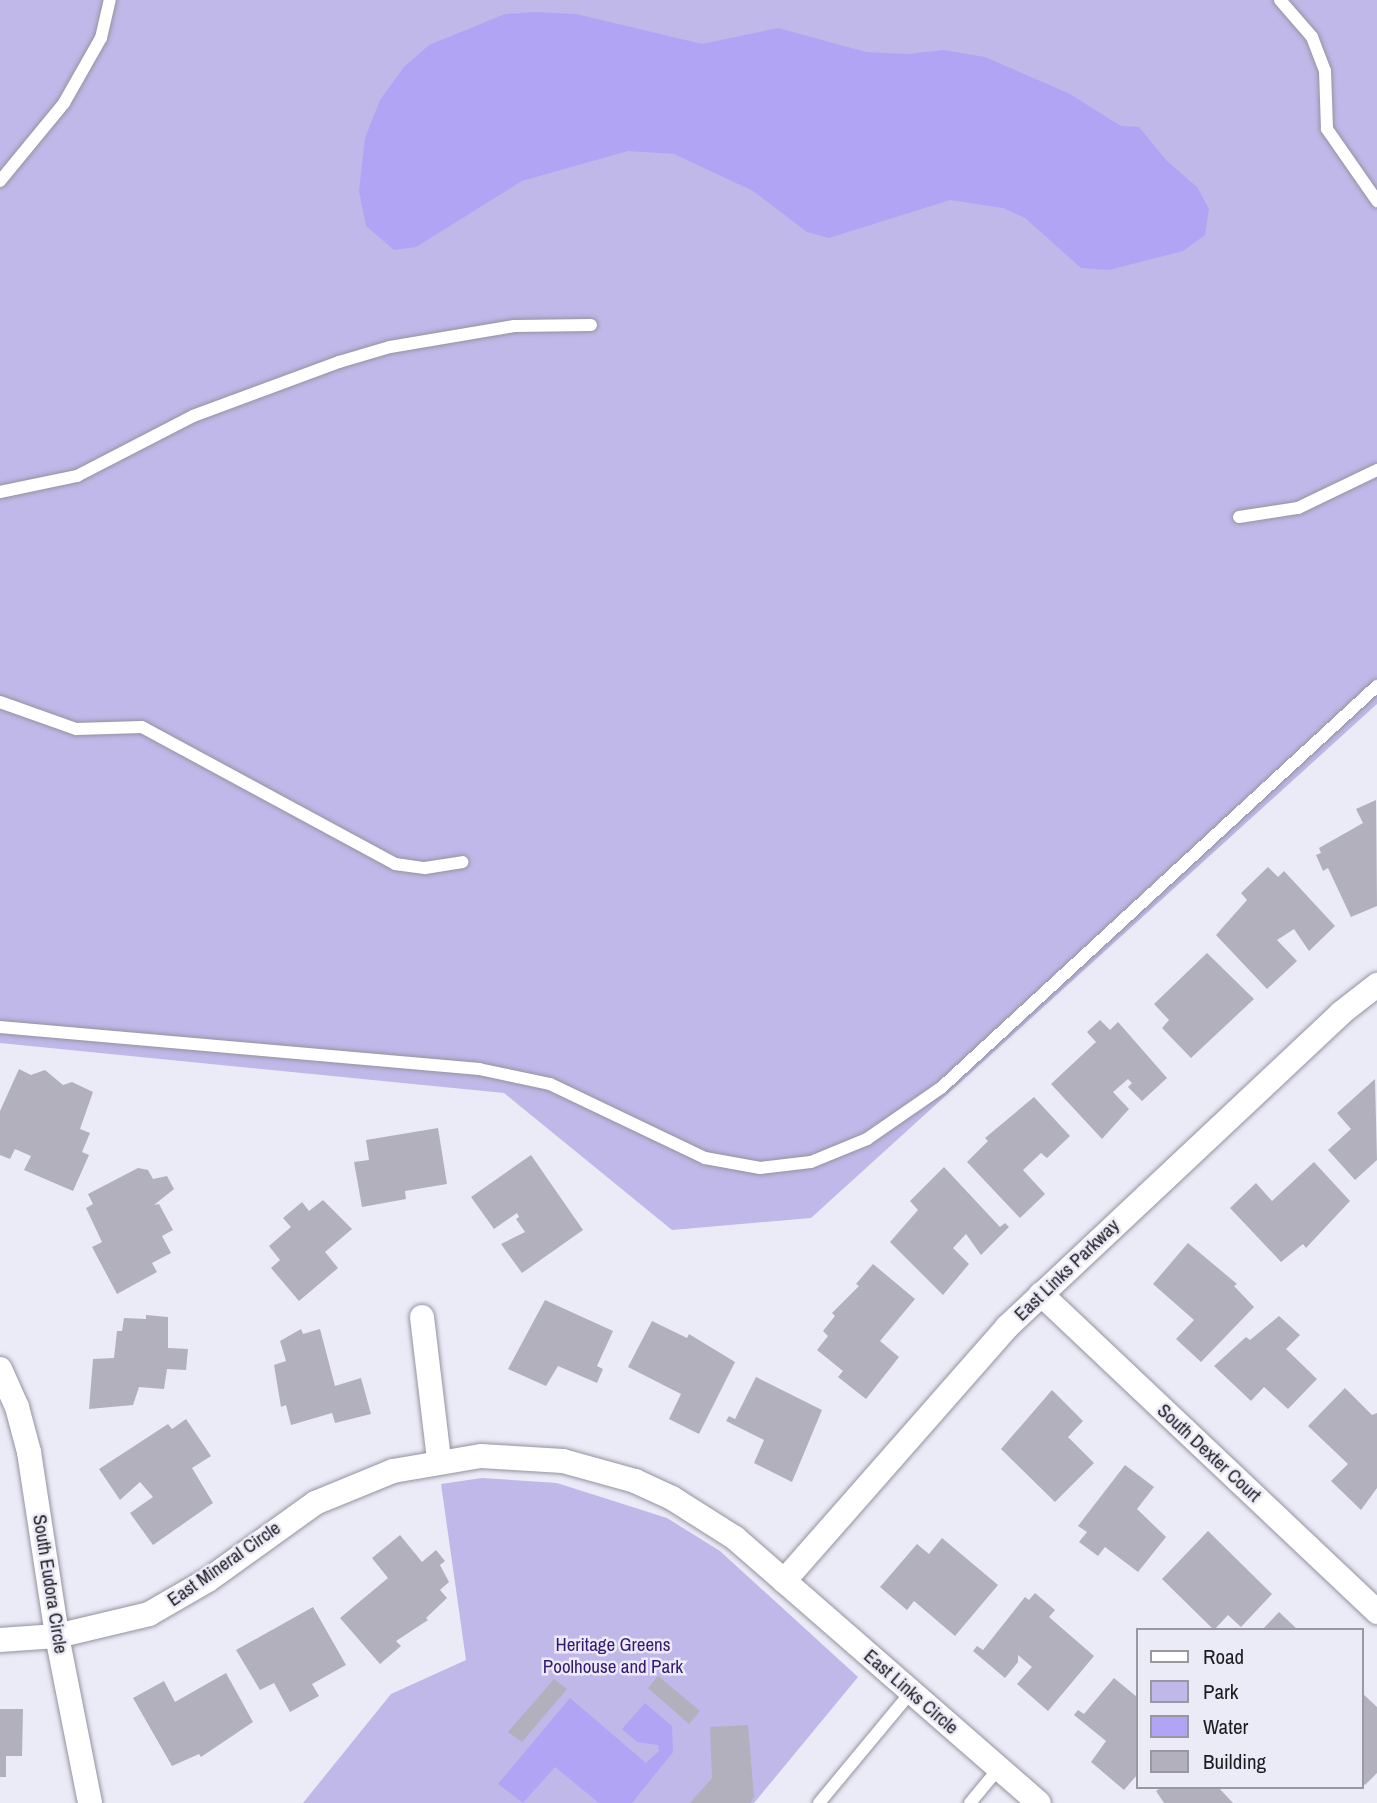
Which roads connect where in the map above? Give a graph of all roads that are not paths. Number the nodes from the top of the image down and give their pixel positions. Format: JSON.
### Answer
{"nodes":[{"id":1,"x":110,"y":0,"type":"edge"},
{"id":2,"x":1280,"y":0,"type":"edge"},
{"id":3,"x":0,"y":181,"type":"edge"},
{"id":4,"x":1377,"y":201,"type":"edge"},
{"id":5,"x":591,"y":325,"type":"dead end"},
{"id":6,"x":1377,"y":470,"type":"edge"},
{"id":7,"x":0,"y":492,"type":"edge"},
{"id":8,"x":1240,"y":517,"type":"dead end"},
{"id":9,"x":1377,"y":686,"type":"edge"},
{"id":10,"x":0,"y":702,"type":"edge"},
{"id":11,"x":463,"y":862,"type":"dead end"},
{"id":12,"x":1377,"y":985,"type":"edge"},
{"id":13,"x":0,"y":1027,"type":"edge"},
{"id":14,"x":1041,"y":1294,"type":"junction"},
{"id":15,"x":422,"y":1317,"type":"dead end"},
{"id":16,"x":0,"y":1369,"type":"edge"},
{"id":17,"x":439,"y":1460,"type":"junction"},
{"id":18,"x":784,"y":1581,"type":"junction"},
{"id":19,"x":1377,"y":1612,"type":"edge"},
{"id":20,"x":57,"y":1636,"type":"junction"},
{"id":21,"x":0,"y":1640,"type":"edge"},
{"id":22,"x":911,"y":1692,"type":"junction"},
{"id":23,"x":999,"y":1768,"type":"junction"},
{"id":24,"x":90,"y":1803,"type":"edge"},
{"id":25,"x":819,"y":1803,"type":"edge"},
{"id":26,"x":970,"y":1803,"type":"edge"},
{"id":27,"x":1039,"y":1803,"type":"edge"}],
"edges":[{"from":1,"to":3,"type":"lane"},
{"from":2,"to":4,"type":"lane"},
{"from":5,"to":7,"type":"lane"},
{"from":6,"to":8,"type":"lane"},
{"from":9,"to":13,"type":"lane"},
{"from":10,"to":11,"type":"lane"},
{"from":12,"to":14,"type":"street","name":"East Links Parkway"},
{"from":14,"to":18,"type":"street","name":"East Links Parkway"},
{"from":14,"to":19,"type":"street","name":"South Dexter Court"},
{"from":15,"to":17,"type":"street"},
{"from":16,"to":20,"type":"street","name":"South Eudora Circle"},
{"from":17,"to":18,"type":"street","name":"East Mineral Circle"},
{"from":17,"to":20,"type":"street","name":"East Mineral Circle"},
{"from":18,"to":22,"type":"street","name":"East Links Circle"},
{"from":20,"to":21,"type":"street","name":"East Mineral Circle"},
{"from":20,"to":24,"type":"street","name":"South Eudora Circle"},
{"from":22,"to":23,"type":"street","name":"East Links Circle"},
{"from":22,"to":25,"type":"lane"},
{"from":23,"to":26,"type":"lane"},
{"from":23,"to":27,"type":"street","name":"East Links Circle"}]}
